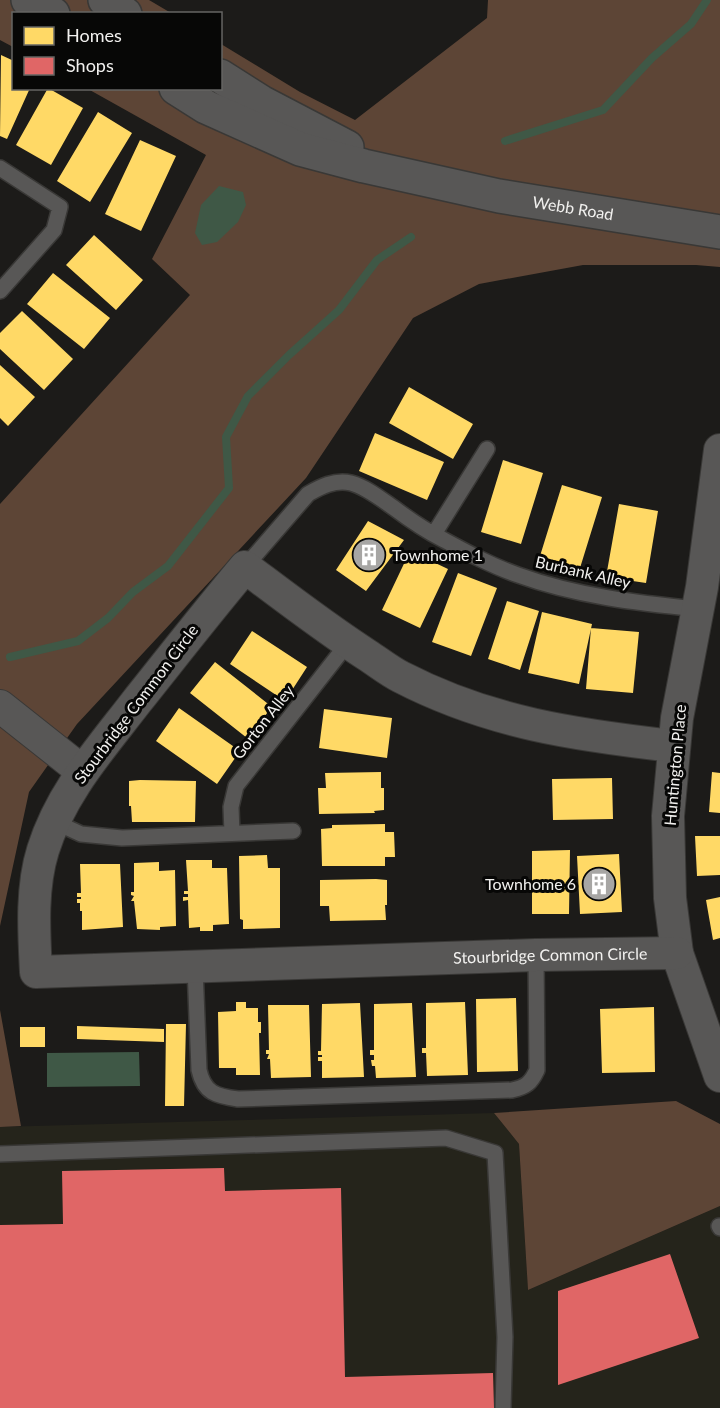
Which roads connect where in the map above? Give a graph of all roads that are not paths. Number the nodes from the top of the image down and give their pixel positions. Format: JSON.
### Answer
{"nodes":[{"id":1,"x":28,"y":0,"type":"edge"},
{"id":2,"x":105,"y":0,"type":"edge"},
{"id":3,"x":49,"y":12,"type":"edge"},
{"id":4,"x":122,"y":12,"type":"edge"},
{"id":5,"x":222,"y":77,"type":"edge"},
{"id":6,"x":179,"y":90,"type":"edge"},
{"id":7,"x":0,"y":168,"type":"edge"},
{"id":8,"x":429,"y":179,"type":"junction"},
{"id":9,"x":720,"y":232,"type":"edge"},
{"id":10,"x":0,"y":291,"type":"edge"},
{"id":11,"x":487,"y":448,"type":"dead end"},
{"id":12,"x":720,"y":450,"type":"edge"},
{"id":13,"x":434,"y":534,"type":"junction"},
{"id":14,"x":245,"y":567,"type":"junction"},
{"id":15,"x":698,"y":609,"type":"junction"},
{"id":16,"x":348,"y":643,"type":"junction"},
{"id":17,"x":0,"y":706,"type":"edge"},
{"id":18,"x":673,"y":746,"type":"junction"},
{"id":19,"x":82,"y":771,"type":"junction"},
{"id":20,"x":55,"y":822,"type":"junction"},
{"id":21,"x":293,"y":831,"type":"dead end"},
{"id":22,"x":232,"y":833,"type":"junction"},
{"id":23,"x":677,"y":952,"type":"junction"},
{"id":24,"x":536,"y":955,"type":"junction"},
{"id":25,"x":195,"y":967,"type":"junction"},
{"id":26,"x":720,"y":1076,"type":"edge"},
{"id":27,"x":0,"y":1154,"type":"edge"},
{"id":28,"x":503,"y":1408,"type":"edge"}],
"edges":[{"from":1,"to":3,"type":"street"},
{"from":2,"to":4,"type":"street"},
{"from":5,"to":8,"type":"street","name":"Webb Road"},
{"from":6,"to":8,"type":"street","name":"Webb Road"},
{"from":7,"to":10,"type":"lane"},
{"from":8,"to":9,"type":"street","name":"Webb Road"},
{"from":11,"to":13,"type":"lane"},
{"from":12,"to":15,"type":"street","name":"Huntington Place"},
{"from":13,"to":14,"type":"lane","name":"Burbank Alley"},
{"from":13,"to":15,"type":"lane","name":"Burbank Alley"},
{"from":14,"to":16,"type":"street"},
{"from":14,"to":19,"type":"street","name":"Stourbridge Common Circle"},
{"from":15,"to":18,"type":"street","name":"Huntington Place"},
{"from":16,"to":18,"type":"street"},
{"from":16,"to":22,"type":"lane","name":"Gorton Alley"},
{"from":17,"to":19,"type":"street"},
{"from":18,"to":23,"type":"street","name":"Huntington Place"},
{"from":19,"to":20,"type":"street","name":"Stourbridge Common Circle"},
{"from":20,"to":22,"type":"lane"},
{"from":20,"to":25,"type":"street","name":"Stourbridge Common Circle"},
{"from":21,"to":22,"type":"lane"},
{"from":23,"to":24,"type":"street","name":"Stourbridge Common Circle"},
{"from":23,"to":26,"type":"street","name":"Huntington Place"},
{"from":24,"to":25,"type":"street","name":"Stourbridge Common Circle"},
{"from":24,"to":25,"type":"lane"},
{"from":27,"to":28,"type":"lane"}]}
